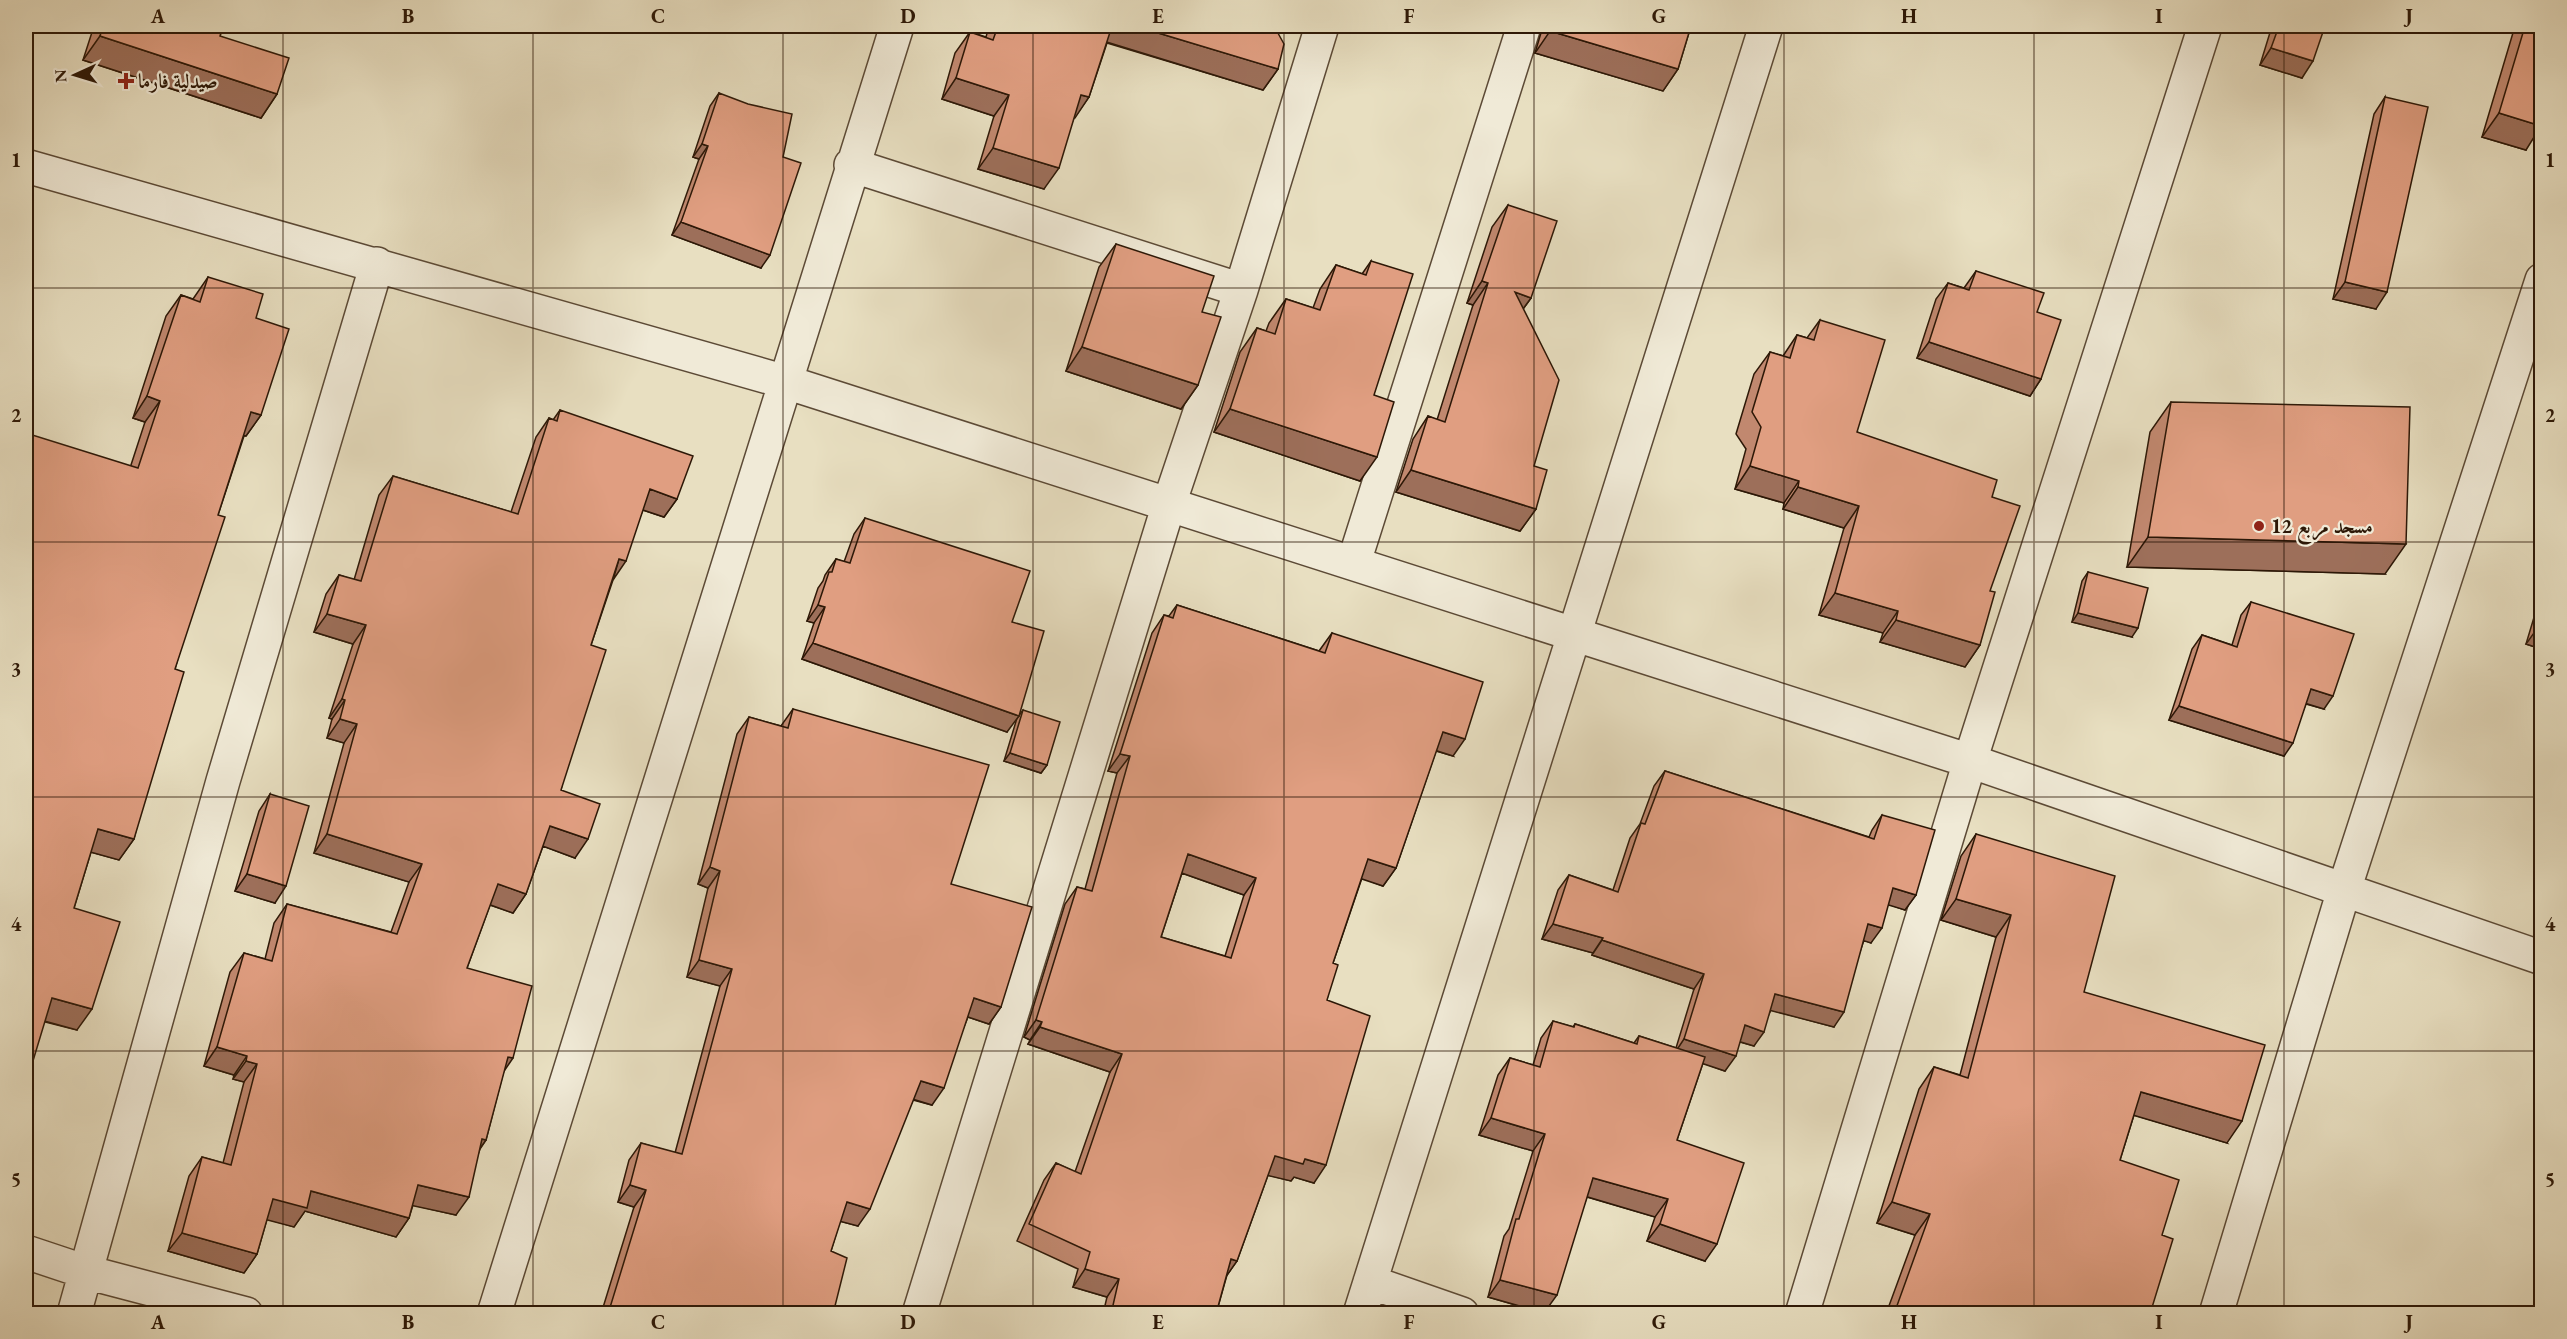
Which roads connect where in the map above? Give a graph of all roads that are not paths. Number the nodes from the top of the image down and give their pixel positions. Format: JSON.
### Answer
{"nodes":[{"id":1,"x":897,"y":26,"type":"edge"},
{"id":2,"x":1322,"y":26,"type":"edge"},
{"id":3,"x":1524,"y":26,"type":"edge"},
{"id":4,"x":1766,"y":26,"type":"edge"},
{"id":5,"x":2205,"y":26,"type":"edge"},
{"id":6,"x":851,"y":165,"type":"junction"},
{"id":7,"x":26,"y":166,"type":"edge"},
{"id":8,"x":377,"y":264,"type":"junction"},
{"id":9,"x":2541,"y":280,"type":"edge"},
{"id":10,"x":1241,"y":290,"type":"junction"},
{"id":11,"x":786,"y":382,"type":"junction"},
{"id":12,"x":1169,"y":504,"type":"junction"},
{"id":13,"x":1354,"y":562,"type":"junction"},
{"id":14,"x":1574,"y":636,"type":"junction"},
{"id":15,"x":1970,"y":760,"type":"junction"},
{"id":16,"x":2344,"y":890,"type":"junction"},
{"id":17,"x":2541,"y":958,"type":"edge"},
{"id":18,"x":26,"y":1252,"type":"edge"},
{"id":19,"x":86,"y":1272,"type":"junction"},
{"id":20,"x":1370,"y":1282,"type":"junction"},
{"id":21,"x":74,"y":1314,"type":"edge"},
{"id":22,"x":246,"y":1314,"type":"edge"},
{"id":23,"x":494,"y":1314,"type":"edge"},
{"id":24,"x":919,"y":1314,"type":"edge"},
{"id":25,"x":1360,"y":1314,"type":"edge"},
{"id":26,"x":1462,"y":1314,"type":"edge"},
{"id":27,"x":1802,"y":1314,"type":"edge"},
{"id":28,"x":2216,"y":1314,"type":"edge"}],
"edges":[{"from":1,"to":6,"type":"street"},
{"from":2,"to":10,"type":"street"},
{"from":3,"to":13,"type":"street"},
{"from":4,"to":14,"type":"street"},
{"from":5,"to":15,"type":"street"},
{"from":6,"to":10,"type":"street"},
{"from":6,"to":11,"type":"street"},
{"from":7,"to":8,"type":"street"},
{"from":8,"to":11,"type":"street"},
{"from":8,"to":19,"type":"street"},
{"from":9,"to":16,"type":"street"},
{"from":10,"to":12,"type":"street"},
{"from":11,"to":12,"type":"street"},
{"from":11,"to":23,"type":"street"},
{"from":12,"to":13,"type":"street"},
{"from":12,"to":24,"type":"street"},
{"from":13,"to":14,"type":"street"},
{"from":14,"to":15,"type":"street"},
{"from":14,"to":20,"type":"street"},
{"from":15,"to":16,"type":"street"},
{"from":15,"to":27,"type":"street"},
{"from":16,"to":17,"type":"street"},
{"from":16,"to":28,"type":"street"},
{"from":18,"to":19,"type":"street"},
{"from":19,"to":21,"type":"street"},
{"from":19,"to":22,"type":"street"},
{"from":20,"to":25,"type":"street"},
{"from":20,"to":26,"type":"street"}]}
